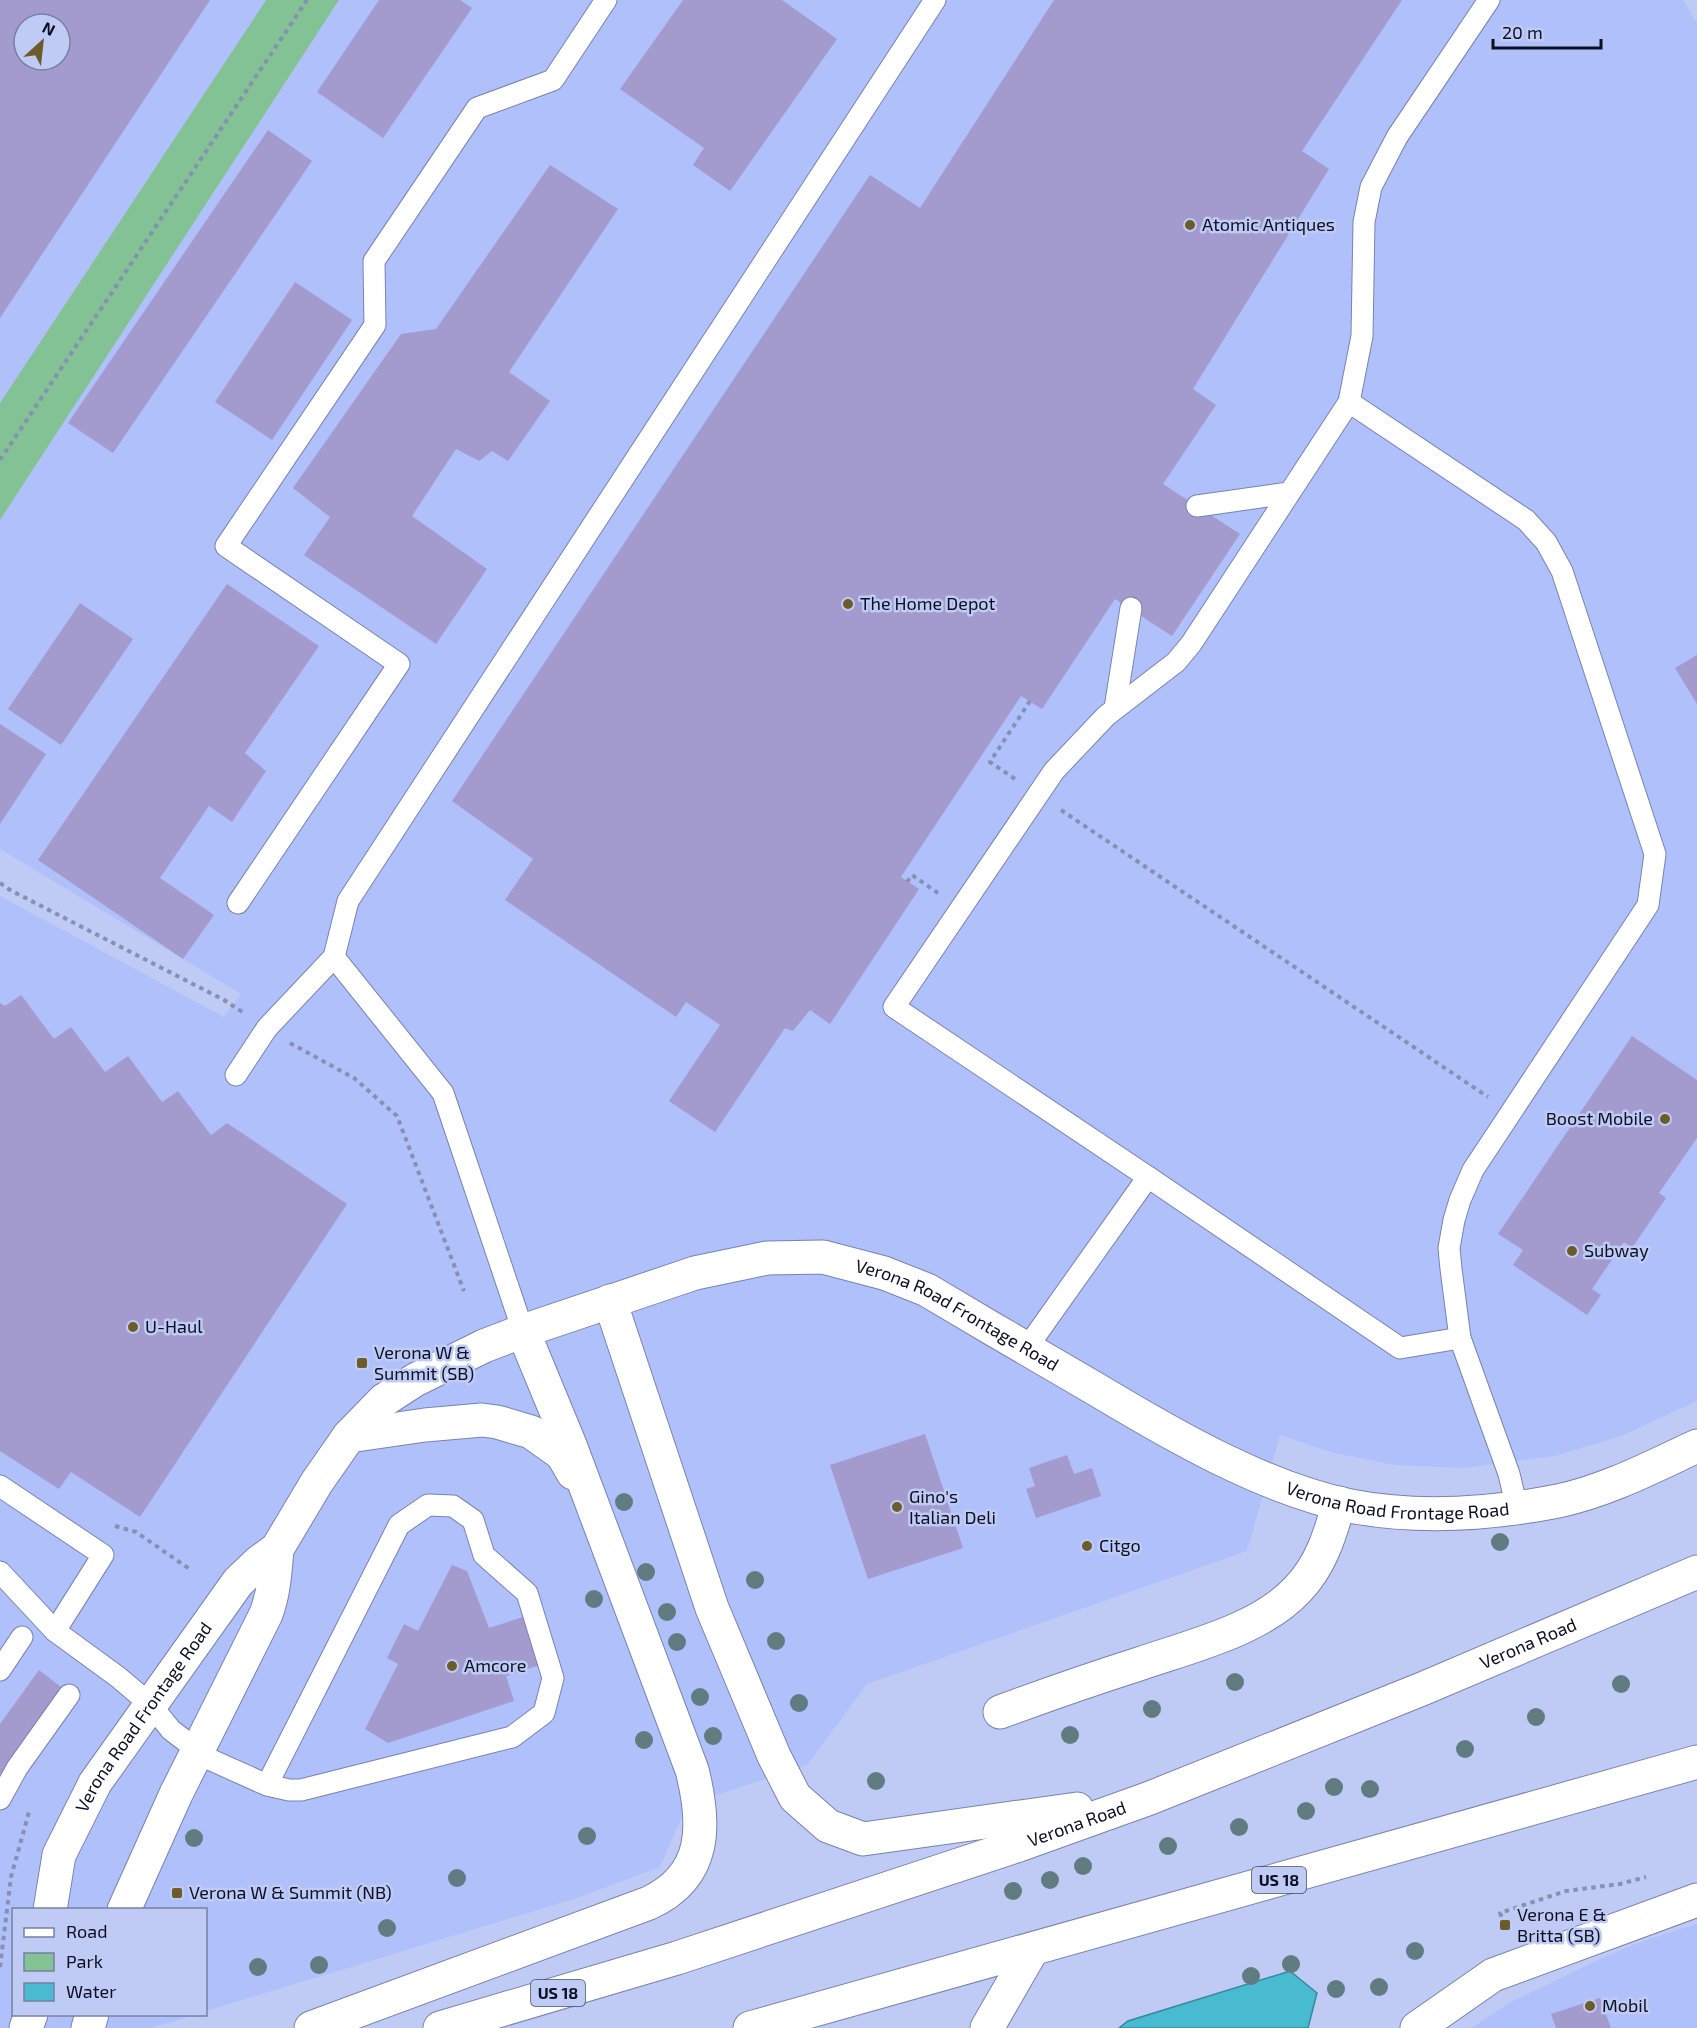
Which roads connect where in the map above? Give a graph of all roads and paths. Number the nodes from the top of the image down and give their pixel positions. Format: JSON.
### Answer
{"nodes":[{"id":1,"x":308,"y":0,"type":"edge"},
{"id":2,"x":606,"y":0,"type":"edge"},
{"id":3,"x":935,"y":0,"type":"edge"},
{"id":4,"x":1489,"y":0,"type":"edge"},
{"id":5,"x":1349,"y":402,"type":"junction"},
{"id":6,"x":0,"y":460,"type":"edge"},
{"id":7,"x":1288,"y":493,"type":"junction"},
{"id":8,"x":1197,"y":507,"type":"dead end"},
{"id":9,"x":1131,"y":608,"type":"dead end"},
{"id":10,"x":1030,"y":701,"type":"dead end"},
{"id":11,"x":1115,"y":708,"type":"junction"},
{"id":12,"x":1038,"y":795,"type":"junction"},
{"id":13,"x":908,"y":882,"type":"dead end"},
{"id":14,"x":238,"y":903,"type":"dead end"},
{"id":15,"x":961,"y":908,"type":"junction"},
{"id":16,"x":334,"y":957,"type":"junction"},
{"id":17,"x":236,"y":1075,"type":"dead end"},
{"id":18,"x":1511,"y":1112,"type":"junction"},
{"id":19,"x":1148,"y":1177,"type":"junction"},
{"id":20,"x":610,"y":1301,"type":"junction"},
{"id":21,"x":523,"y":1331,"type":"junction"},
{"id":22,"x":1460,"y":1338,"type":"junction"},
{"id":23,"x":1026,"y":1349,"type":"junction"},
{"id":24,"x":349,"y":1436,"type":"junction"},
{"id":25,"x":1697,"y":1446,"type":"edge"},
{"id":26,"x":0,"y":1486,"type":"edge"},
{"id":27,"x":1339,"y":1503,"type":"junction"},
{"id":28,"x":1517,"y":1508,"type":"junction"},
{"id":29,"x":593,"y":1509,"type":"junction"},
{"id":30,"x":277,"y":1549,"type":"junction"},
{"id":31,"x":0,"y":1572,"type":"edge"},
{"id":32,"x":1697,"y":1572,"type":"edge"},
{"id":33,"x":55,"y":1631,"type":"junction"},
{"id":34,"x":22,"y":1637,"type":"dead end"},
{"id":35,"x":0,"y":1670,"type":"edge"},
{"id":36,"x":69,"y":1695,"type":"dead end"},
{"id":37,"x":151,"y":1705,"type":"junction"},
{"id":38,"x":1000,"y":1712,"type":"dead end"},
{"id":39,"x":198,"y":1750,"type":"junction"},
{"id":40,"x":1697,"y":1762,"type":"edge"},
{"id":41,"x":267,"y":1785,"type":"junction"},
{"id":42,"x":1150,"y":1798,"type":"junction"},
{"id":43,"x":0,"y":1799,"type":"edge"},
{"id":44,"x":1646,"y":1877,"type":"dead end"},
{"id":45,"x":1697,"y":1900,"type":"edge"},
{"id":46,"x":50,"y":1908,"type":"edge"},
{"id":47,"x":125,"y":1908,"type":"edge"},
{"id":48,"x":1504,"y":1925,"type":"dead end"},
{"id":49,"x":1032,"y":1950,"type":"junction"},
{"id":50,"x":311,"y":2028,"type":"edge"},
{"id":51,"x":440,"y":2028,"type":"edge"},
{"id":52,"x":750,"y":2028,"type":"edge"},
{"id":53,"x":987,"y":2028,"type":"edge"},
{"id":54,"x":1416,"y":2028,"type":"edge"}],
"edges":[{"from":1,"to":6,"type":"path"},
{"from":2,"to":14,"type":"lane"},
{"from":3,"to":16,"type":"lane"},
{"from":4,"to":5,"type":"lane"},
{"from":5,"to":7,"type":"lane"},
{"from":5,"to":18,"type":"lane"},
{"from":7,"to":8,"type":"lane"},
{"from":7,"to":11,"type":"lane"},
{"from":9,"to":11,"type":"lane"},
{"from":10,"to":12,"type":"path"},
{"from":11,"to":12,"type":"lane"},
{"from":12,"to":15,"type":"lane"},
{"from":12,"to":18,"type":"path"},
{"from":13,"to":15,"type":"path"},
{"from":15,"to":19,"type":"lane"},
{"from":16,"to":17,"type":"lane"},
{"from":16,"to":21,"type":"lane"},
{"from":18,"to":22,"type":"lane"},
{"from":19,"to":22,"type":"lane"},
{"from":19,"to":23,"type":"lane"},
{"from":20,"to":21,"type":"main road","name":"Verona Road Frontage Road"},
{"from":20,"to":23,"type":"main road","name":"Verona Road Frontage Road"},
{"from":20,"to":42,"type":"main road"},
{"from":21,"to":24,"type":"main road","name":"Verona Road Frontage Road"},
{"from":21,"to":29,"type":"main road"},
{"from":22,"to":28,"type":"lane"},
{"from":23,"to":27,"type":"main road","name":"Verona Road Frontage Road"},
{"from":24,"to":29,"type":"main road"},
{"from":24,"to":30,"type":"main road","name":"Verona Road Frontage Road"},
{"from":25,"to":28,"type":"main road","name":"Verona Road Frontage Road"},
{"from":26,"to":33,"type":"lane"},
{"from":27,"to":28,"type":"main road","name":"Verona Road Frontage Road"},
{"from":27,"to":38,"type":"main road"},
{"from":29,"to":50,"type":"main road"},
{"from":30,"to":37,"type":"main road","name":"Verona Road Frontage Road"},
{"from":30,"to":39,"type":"main road","name":"Verona Road Frontage Road"},
{"from":31,"to":33,"type":"lane"},
{"from":32,"to":42,"type":"main road","name":"Verona Road","number":"US 18"},
{"from":33,"to":37,"type":"lane"},
{"from":34,"to":35,"type":"lane"},
{"from":36,"to":43,"type":"lane"},
{"from":37,"to":39,"type":"lane"},
{"from":37,"to":46,"type":"main road","name":"Verona Road Frontage Road"},
{"from":39,"to":41,"type":"lane"},
{"from":39,"to":47,"type":"main road","name":"Verona Road Frontage Road"},
{"from":40,"to":49,"type":"main road","number":"US 18"},
{"from":41,"to":41,"type":"lane"},
{"from":42,"to":51,"type":"main road","name":"Verona Road","number":"US 18"},
{"from":44,"to":48,"type":"path"},
{"from":45,"to":54,"type":"main road"},
{"from":49,"to":52,"type":"main road","number":"US 18"},
{"from":49,"to":53,"type":"main road"}]}
